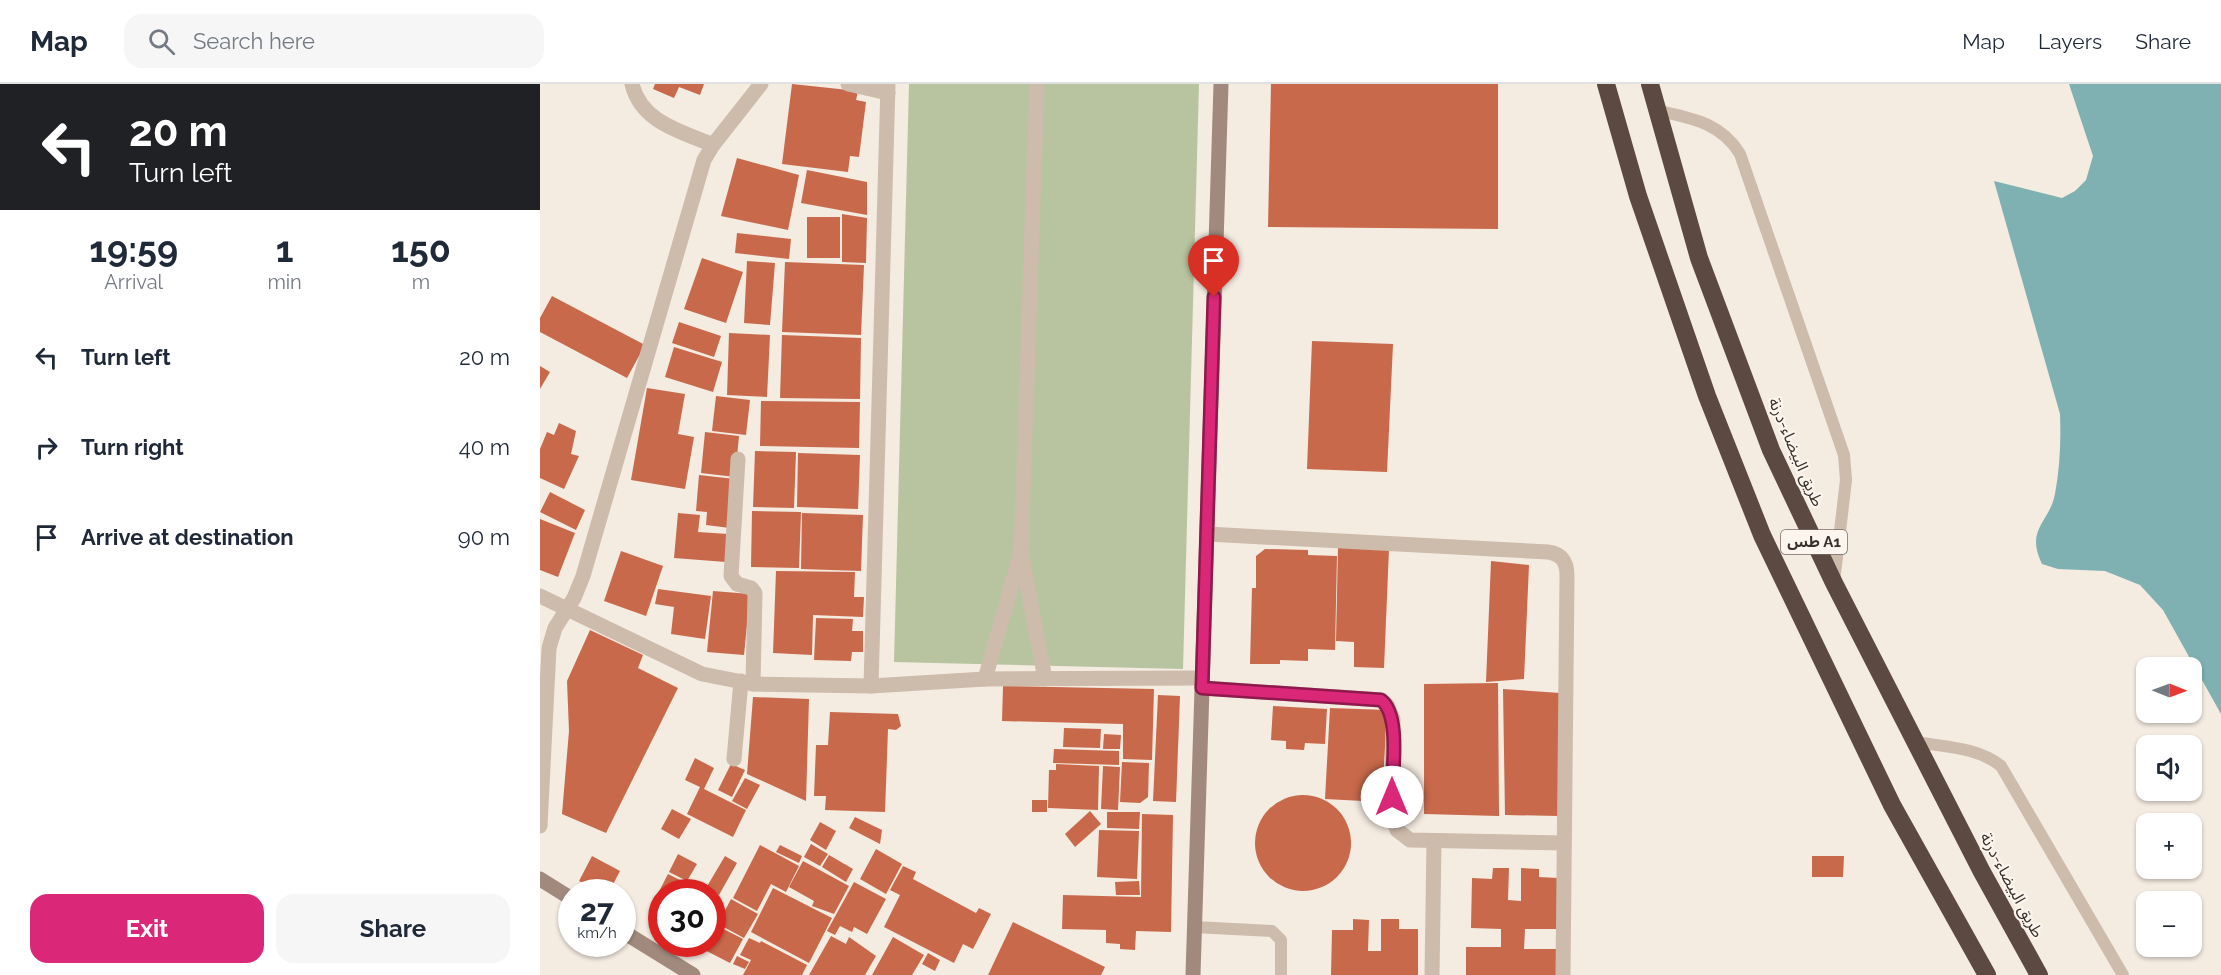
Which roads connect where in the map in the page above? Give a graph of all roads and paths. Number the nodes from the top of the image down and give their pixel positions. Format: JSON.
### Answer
{"nodes":[{"id":1,"x":632,"y":84,"type":"edge"},
{"id":2,"x":761,"y":84,"type":"edge"},
{"id":3,"x":848,"y":84,"type":"edge"},
{"id":4,"x":1037,"y":84,"type":"edge"},
{"id":5,"x":1221,"y":84,"type":"edge"},
{"id":6,"x":1606,"y":84,"type":"edge"},
{"id":7,"x":1650,"y":84,"type":"edge"},
{"id":8,"x":888,"y":88,"type":"edge"},
{"id":9,"x":1655,"y":110,"type":"junction"},
{"id":10,"x":713,"y":145,"type":"junction"},
{"id":11,"x":738,"y":459,"type":"dead end"},
{"id":12,"x":1207,"y":534,"type":"junction"},
{"id":13,"x":1021,"y":552,"type":"junction"},
{"id":14,"x":1834,"y":583,"type":"junction"},
{"id":15,"x":540,"y":596,"type":"edge"},
{"id":16,"x":567,"y":609,"type":"junction"},
{"id":17,"x":1045,"y":679,"type":"junction"},
{"id":18,"x":985,"y":680,"type":"junction"},
{"id":19,"x":747,"y":683,"type":"junction"},
{"id":20,"x":1202,"y":683,"type":"junction"},
{"id":21,"x":871,"y":686,"type":"junction"},
{"id":22,"x":1916,"y":742,"type":"junction"},
{"id":23,"x":734,"y":759,"type":"dead end"},
{"id":24,"x":540,"y":826,"type":"edge"},
{"id":25,"x":1434,"y":841,"type":"junction"},
{"id":26,"x":1564,"y":843,"type":"junction"},
{"id":27,"x":540,"y":879,"type":"edge"},
{"id":28,"x":558,"y":890,"type":"edge"},
{"id":29,"x":1194,"y":927,"type":"junction"},
{"id":30,"x":636,"y":940,"type":"edge"},
{"id":31,"x":693,"y":975,"type":"edge"},
{"id":32,"x":1192,"y":975,"type":"edge"},
{"id":33,"x":1281,"y":975,"type":"edge"},
{"id":34,"x":1432,"y":975,"type":"edge"},
{"id":35,"x":1563,"y":975,"type":"edge"},
{"id":36,"x":1987,"y":975,"type":"edge"},
{"id":37,"x":2038,"y":975,"type":"edge"},
{"id":38,"x":2123,"y":975,"type":"edge"}],
"edges":[{"from":1,"to":10,"type":"street"},
{"from":2,"to":10,"type":"street"},
{"from":3,"to":8,"type":"street"},
{"from":4,"to":13,"type":"street"},
{"from":5,"to":12,"type":"street"},
{"from":6,"to":36,"type":"highway","number":"طس A1"},
{"from":7,"to":9,"type":"highway","name":"طريق البيضاء-درنة","number":"طس A1"},
{"from":8,"to":21,"type":"street"},
{"from":9,"to":14,"type":"highway","name":"طريق البيضاء-درنة","number":"طس A1"},
{"from":9,"to":14,"type":"lane"},
{"from":10,"to":16,"type":"street"},
{"from":11,"to":19,"type":"street"},
{"from":12,"to":20,"type":"street"},
{"from":12,"to":26,"type":"street"},
{"from":13,"to":17,"type":"street"},
{"from":13,"to":18,"type":"street"},
{"from":14,"to":22,"type":"highway","name":"طريق البيضاء-درنة","number":"طس A1"},
{"from":15,"to":16,"type":"street"},
{"from":16,"to":19,"type":"street"},
{"from":16,"to":24,"type":"street"},
{"from":17,"to":18,"type":"street"},
{"from":17,"to":20,"type":"street"},
{"from":18,"to":21,"type":"street"},
{"from":19,"to":21,"type":"street"},
{"from":19,"to":23,"type":"street"},
{"from":20,"to":25,"type":"street"},
{"from":20,"to":29,"type":"street"},
{"from":22,"to":37,"type":"highway","name":"طريق البيضاء-درنة","number":"طس A1"},
{"from":22,"to":38,"type":"lane"},
{"from":25,"to":26,"type":"street"},
{"from":25,"to":34,"type":"street"},
{"from":26,"to":35,"type":"street"},
{"from":27,"to":28,"type":"street"},
{"from":29,"to":32,"type":"street"},
{"from":29,"to":33,"type":"lane"},
{"from":30,"to":31,"type":"street"}]}
